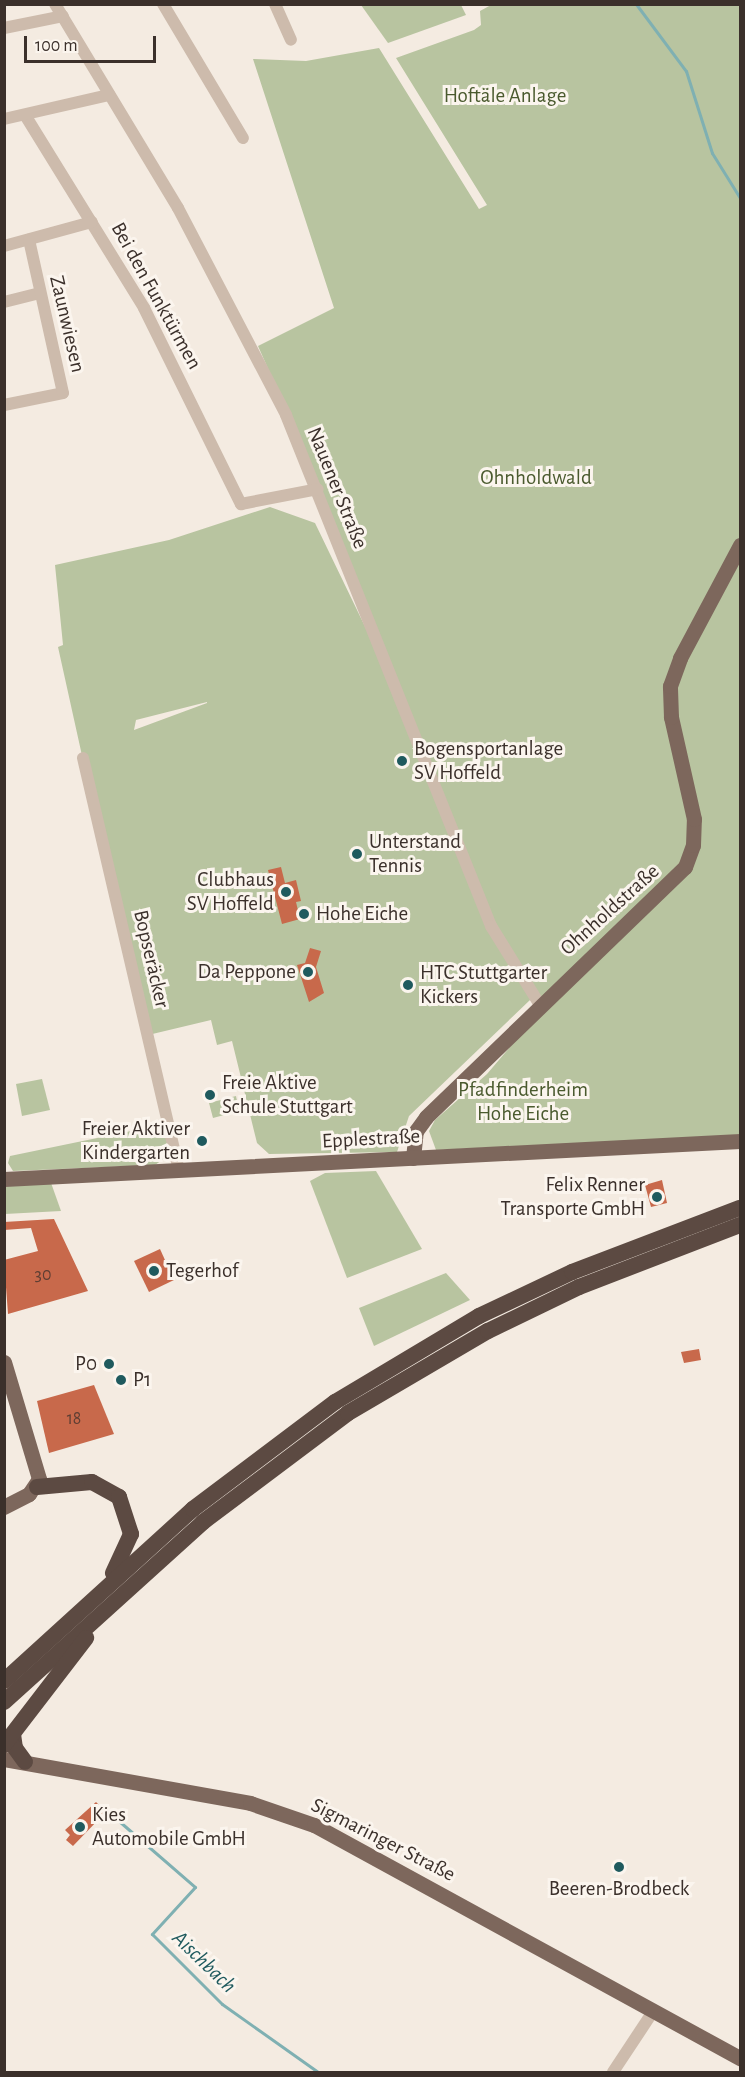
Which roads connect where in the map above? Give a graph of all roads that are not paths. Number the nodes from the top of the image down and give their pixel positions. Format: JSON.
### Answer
{"nodes":[{"id":1,"x":55,"y":4,"type":"edge"},
{"id":2,"x":163,"y":4,"type":"edge"},
{"id":3,"x":275,"y":4,"type":"edge"},
{"id":4,"x":63,"y":16,"type":"junction"},
{"id":5,"x":4,"y":28,"type":"edge"},
{"id":6,"x":291,"y":40,"type":"dead end"},
{"id":7,"x":109,"y":95,"type":"junction"},
{"id":8,"x":25,"y":115,"type":"junction"},
{"id":9,"x":4,"y":119,"type":"edge"},
{"id":10,"x":243,"y":138,"type":"dead end"},
{"id":11,"x":92,"y":222,"type":"junction"},
{"id":12,"x":28,"y":240,"type":"junction"},
{"id":13,"x":4,"y":246,"type":"edge"},
{"id":14,"x":40,"y":293,"type":"junction"},
{"id":15,"x":4,"y":302,"type":"edge"},
{"id":16,"x":4,"y":405,"type":"edge"},
{"id":17,"x":320,"y":494,"type":"junction"},
{"id":18,"x":741,"y":545,"type":"edge"},
{"id":19,"x":83,"y":758,"type":"dead end"},
{"id":20,"x":540,"y":1005,"type":"junction"},
{"id":21,"x":741,"y":1142,"type":"edge"},
{"id":22,"x":413,"y":1158,"type":"junction"},
{"id":23,"x":179,"y":1170,"type":"junction"},
{"id":24,"x":4,"y":1179,"type":"edge"},
{"id":25,"x":741,"y":1209,"type":"edge"},
{"id":26,"x":741,"y":1226,"type":"edge"},
{"id":27,"x":4,"y":1362,"type":"edge"},
{"id":28,"x":37,"y":1487,"type":"junction"},
{"id":29,"x":4,"y":1507,"type":"edge"},
{"id":30,"x":107,"y":1597,"type":"junction"},
{"id":31,"x":4,"y":1681,"type":"edge"},
{"id":32,"x":4,"y":1702,"type":"edge"},
{"id":33,"x":9,"y":1739,"type":"edge"},
{"id":34,"x":4,"y":1759,"type":"edge"},
{"id":35,"x":30,"y":1765,"type":"junction"},
{"id":36,"x":4,"y":1768,"type":"edge"},
{"id":37,"x":654,"y":2010,"type":"junction"},
{"id":38,"x":741,"y":2058,"type":"edge"},
{"id":39,"x":613,"y":2073,"type":"edge"}],
"edges":[{"from":1,"to":4,"type":"street","name":"Nauener Straße"},
{"from":2,"to":10,"type":"street"},
{"from":3,"to":6,"type":"street"},
{"from":4,"to":5,"type":"street"},
{"from":4,"to":7,"type":"street","name":"Nauener Straße"},
{"from":7,"to":8,"type":"street"},
{"from":7,"to":17,"type":"street","name":"Nauener Straße"},
{"from":8,"to":9,"type":"street"},
{"from":8,"to":11,"type":"street","name":"Bei den Funktürmen"},
{"from":11,"to":12,"type":"street"},
{"from":11,"to":17,"type":"street","name":"Bei den Funktürmen"},
{"from":12,"to":13,"type":"street"},
{"from":12,"to":14,"type":"street","name":"Zaunwiesen"},
{"from":14,"to":15,"type":"street"},
{"from":14,"to":16,"type":"street","name":"Zaunwiesen"},
{"from":17,"to":20,"type":"street","name":"Nauener Straße"},
{"from":18,"to":20,"type":"main road","name":"Ohnholdstraße"},
{"from":19,"to":23,"type":"street","name":"Bopseräcker"},
{"from":20,"to":22,"type":"main road","name":"Ohnholdstraße"},
{"from":21,"to":22,"type":"main road","name":"Epplestraße"},
{"from":22,"to":23,"type":"main road","name":"Epplestraße"},
{"from":23,"to":24,"type":"main road","name":"Epplestraße"},
{"from":25,"to":30,"type":"highway"},
{"from":26,"to":30,"type":"highway"},
{"from":27,"to":28,"type":"main road"},
{"from":28,"to":29,"type":"main road"},
{"from":28,"to":30,"type":"highway"},
{"from":30,"to":31,"type":"highway"},
{"from":30,"to":32,"type":"highway"},
{"from":30,"to":33,"type":"highway"},
{"from":33,"to":35,"type":"highway"},
{"from":34,"to":35,"type":"main road","name":"Sigmaringer Straße"},
{"from":35,"to":36,"type":"main road","name":"Sigmaringer Straße"},
{"from":35,"to":37,"type":"main road","name":"Sigmaringer Straße"},
{"from":37,"to":38,"type":"main road","name":"Sigmaringer Straße"},
{"from":37,"to":39,"type":"street"}]}
